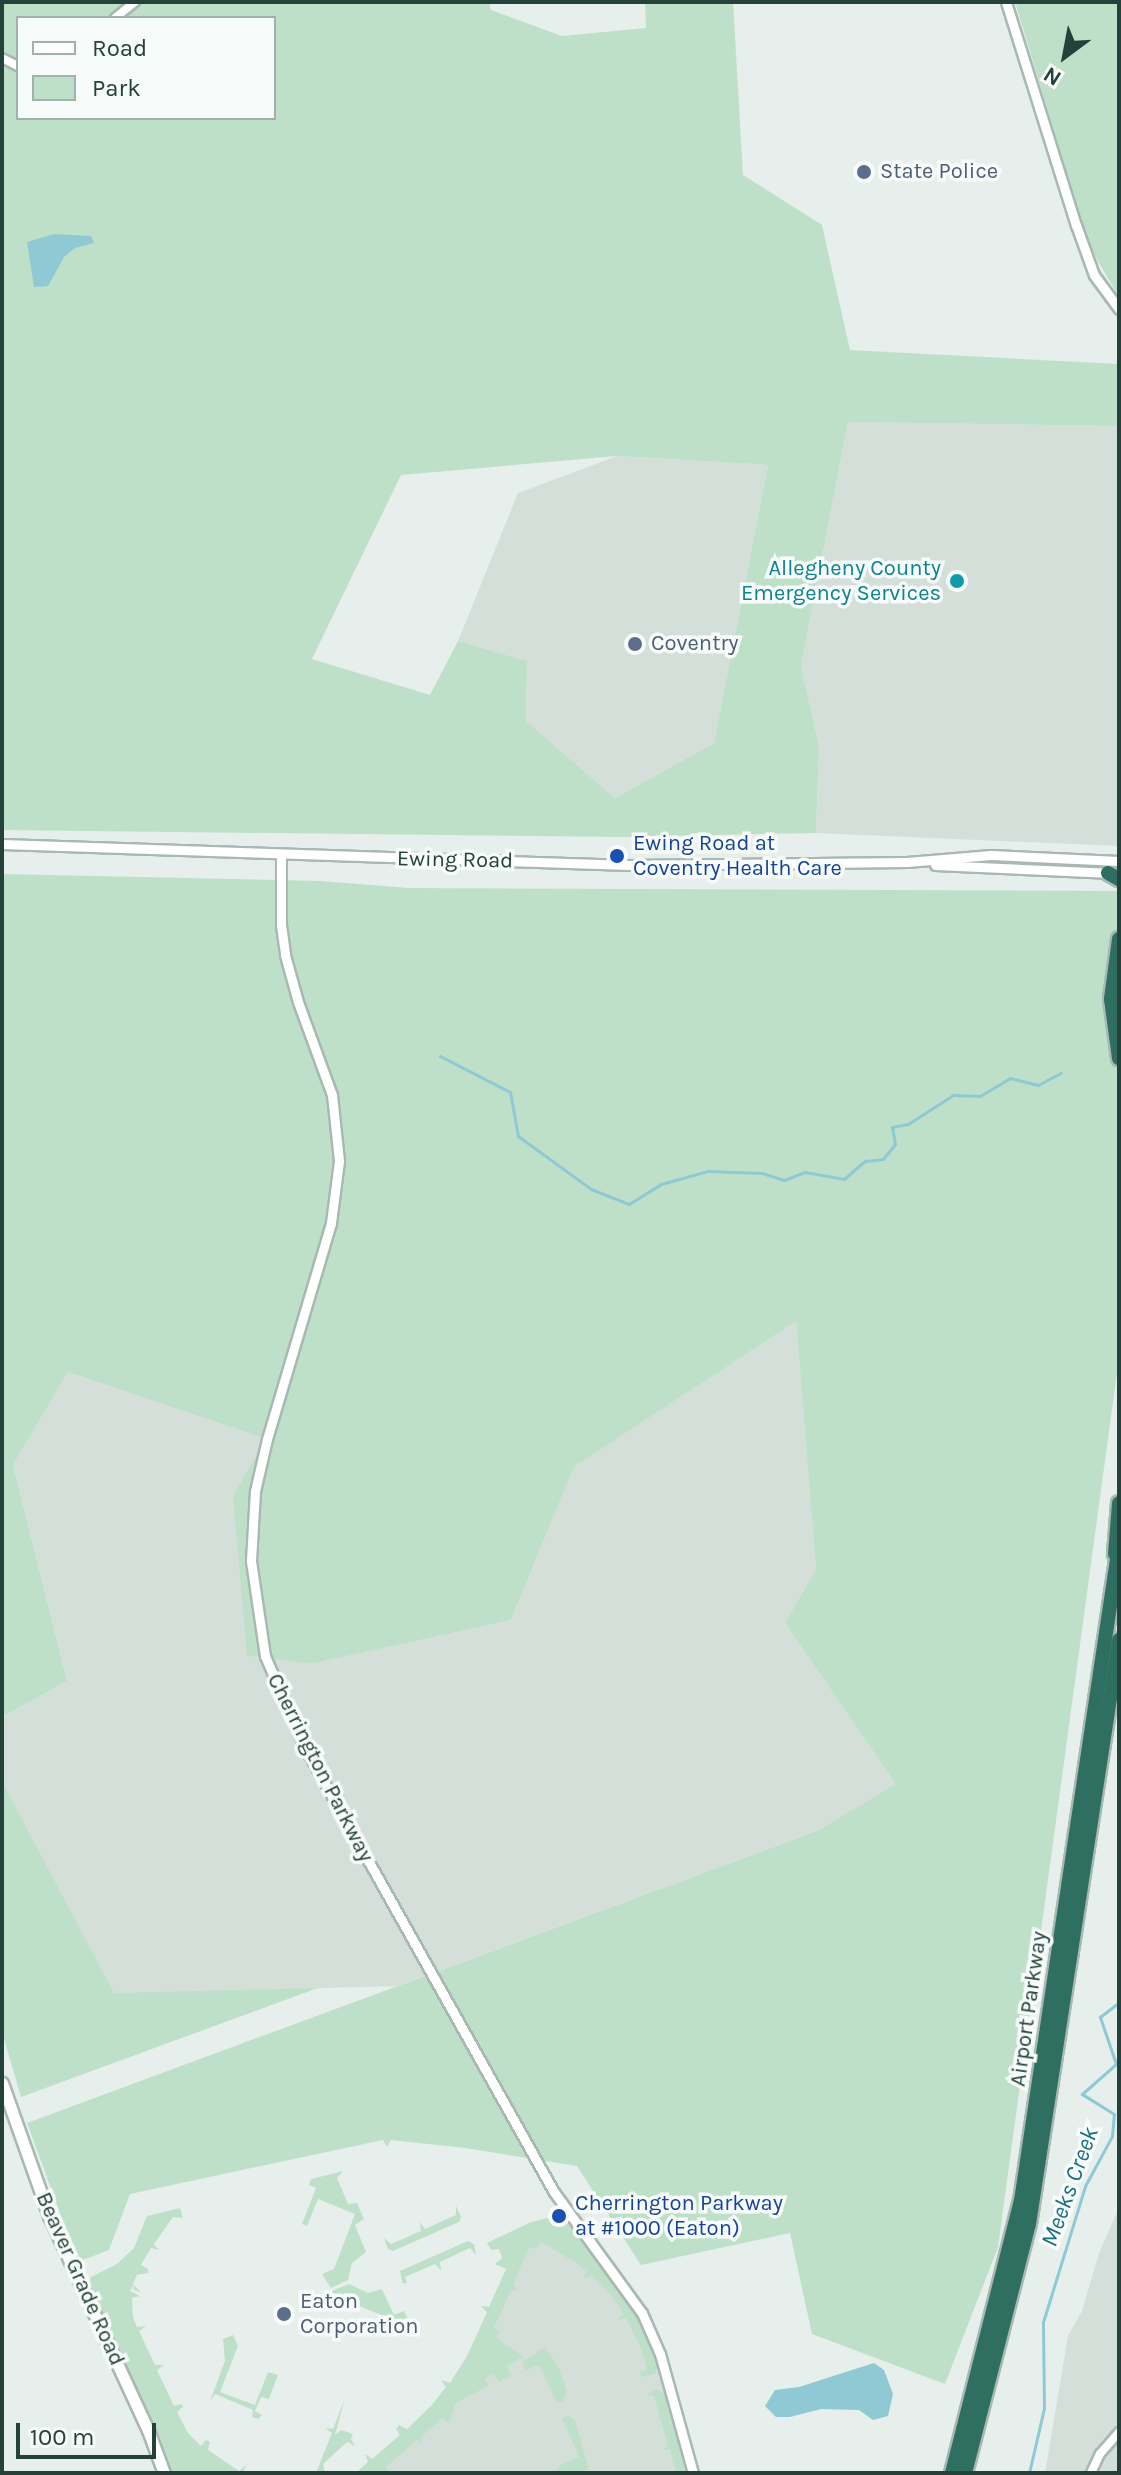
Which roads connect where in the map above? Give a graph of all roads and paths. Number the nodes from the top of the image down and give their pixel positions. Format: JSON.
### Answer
{"nodes":[{"id":1,"x":135,"y":2,"type":"edge"},
{"id":2,"x":1006,"y":2,"type":"edge"},
{"id":3,"x":118,"y":16,"type":"edge"},
{"id":4,"x":1119,"y":309,"type":"edge"},
{"id":5,"x":2,"y":844,"type":"edge"},
{"id":6,"x":281,"y":855,"type":"junction"},
{"id":7,"x":1119,"y":861,"type":"edge"},
{"id":8,"x":907,"y":862,"type":"junction"},
{"id":9,"x":1115,"y":875,"type":"edge"},
{"id":10,"x":1119,"y":939,"type":"edge"},
{"id":11,"x":1119,"y":1058,"type":"edge"},
{"id":12,"x":1119,"y":1503,"type":"edge"},
{"id":13,"x":1119,"y":1546,"type":"edge"},
{"id":14,"x":1112,"y":1586,"type":"junction"},
{"id":15,"x":1119,"y":1640,"type":"edge"},
{"id":16,"x":2,"y":2083,"type":"edge"},
{"id":17,"x":1119,"y":2432,"type":"edge"},
{"id":18,"x":164,"y":2473,"type":"edge"},
{"id":19,"x":693,"y":2473,"type":"edge"},
{"id":20,"x":952,"y":2473,"type":"edge"},
{"id":21,"x":965,"y":2473,"type":"edge"},
{"id":22,"x":1091,"y":2473,"type":"edge"}],
"edges":[{"from":1,"to":3,"type":"street"},
{"from":2,"to":4,"type":"street"},
{"from":5,"to":6,"type":"street","name":"Ewing Road"},
{"from":6,"to":8,"type":"street","name":"Ewing Road"},
{"from":6,"to":19,"type":"street","name":"Cherrington Parkway"},
{"from":7,"to":8,"type":"street","name":"Ewing Road"},
{"from":8,"to":9,"type":"street","name":"Ewing Road"},
{"from":10,"to":11,"type":"highway"},
{"from":12,"to":14,"type":"highway"},
{"from":13,"to":14,"type":"highway","name":"Airport Parkway"},
{"from":14,"to":20,"type":"highway","name":"Airport Parkway"},
{"from":15,"to":21,"type":"highway","name":"Airport Parkway"},
{"from":16,"to":18,"type":"main road","name":"Beaver Grade Road"},
{"from":17,"to":22,"type":"street"}]}
